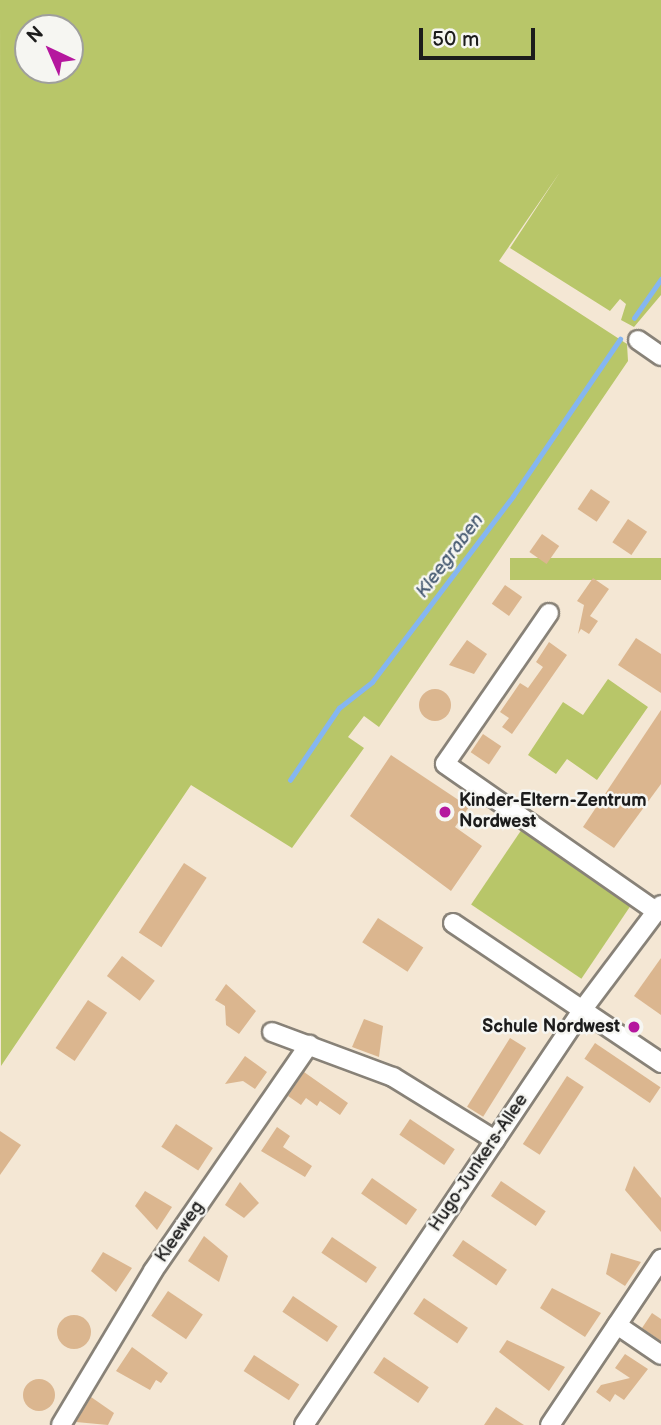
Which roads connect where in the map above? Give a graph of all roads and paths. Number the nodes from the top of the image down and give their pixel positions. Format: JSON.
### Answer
{"nodes":[{"id":1,"x":638,"y":340,"type":"dead end"},
{"id":2,"x":661,"y":356,"type":"edge"},
{"id":3,"x":549,"y":613,"type":"dead end"},
{"id":4,"x":659,"y":909,"type":"edge"},
{"id":5,"x":453,"y":923,"type":"dead end"},
{"id":6,"x":583,"y":1009,"type":"junction"},
{"id":7,"x":272,"y":1032,"type":"dead end"},
{"id":8,"x":309,"y":1045,"type":"junction"},
{"id":9,"x":661,"y":1063,"type":"edge"},
{"id":10,"x":495,"y":1140,"type":"junction"},
{"id":11,"x":661,"y":1259,"type":"edge"},
{"id":12,"x":617,"y":1325,"type":"junction"},
{"id":13,"x":661,"y":1354,"type":"edge"},
{"id":14,"x":61,"y":1425,"type":"edge"},
{"id":15,"x":304,"y":1425,"type":"edge"},
{"id":16,"x":550,"y":1425,"type":"edge"}],
"edges":[{"from":1,"to":2,"type":"street"},
{"from":3,"to":4,"type":"street"},
{"from":4,"to":6,"type":"street","name":"Hugo-Junkers-Allee"},
{"from":5,"to":6,"type":"street"},
{"from":6,"to":9,"type":"street"},
{"from":6,"to":10,"type":"street","name":"Hugo-Junkers-Allee"},
{"from":7,"to":8,"type":"street"},
{"from":8,"to":10,"type":"street"},
{"from":8,"to":14,"type":"street","name":"Kleeweg"},
{"from":10,"to":15,"type":"street","name":"Hugo-Junkers-Allee"},
{"from":11,"to":12,"type":"street"},
{"from":12,"to":13,"type":"street"},
{"from":12,"to":16,"type":"street"}]}
